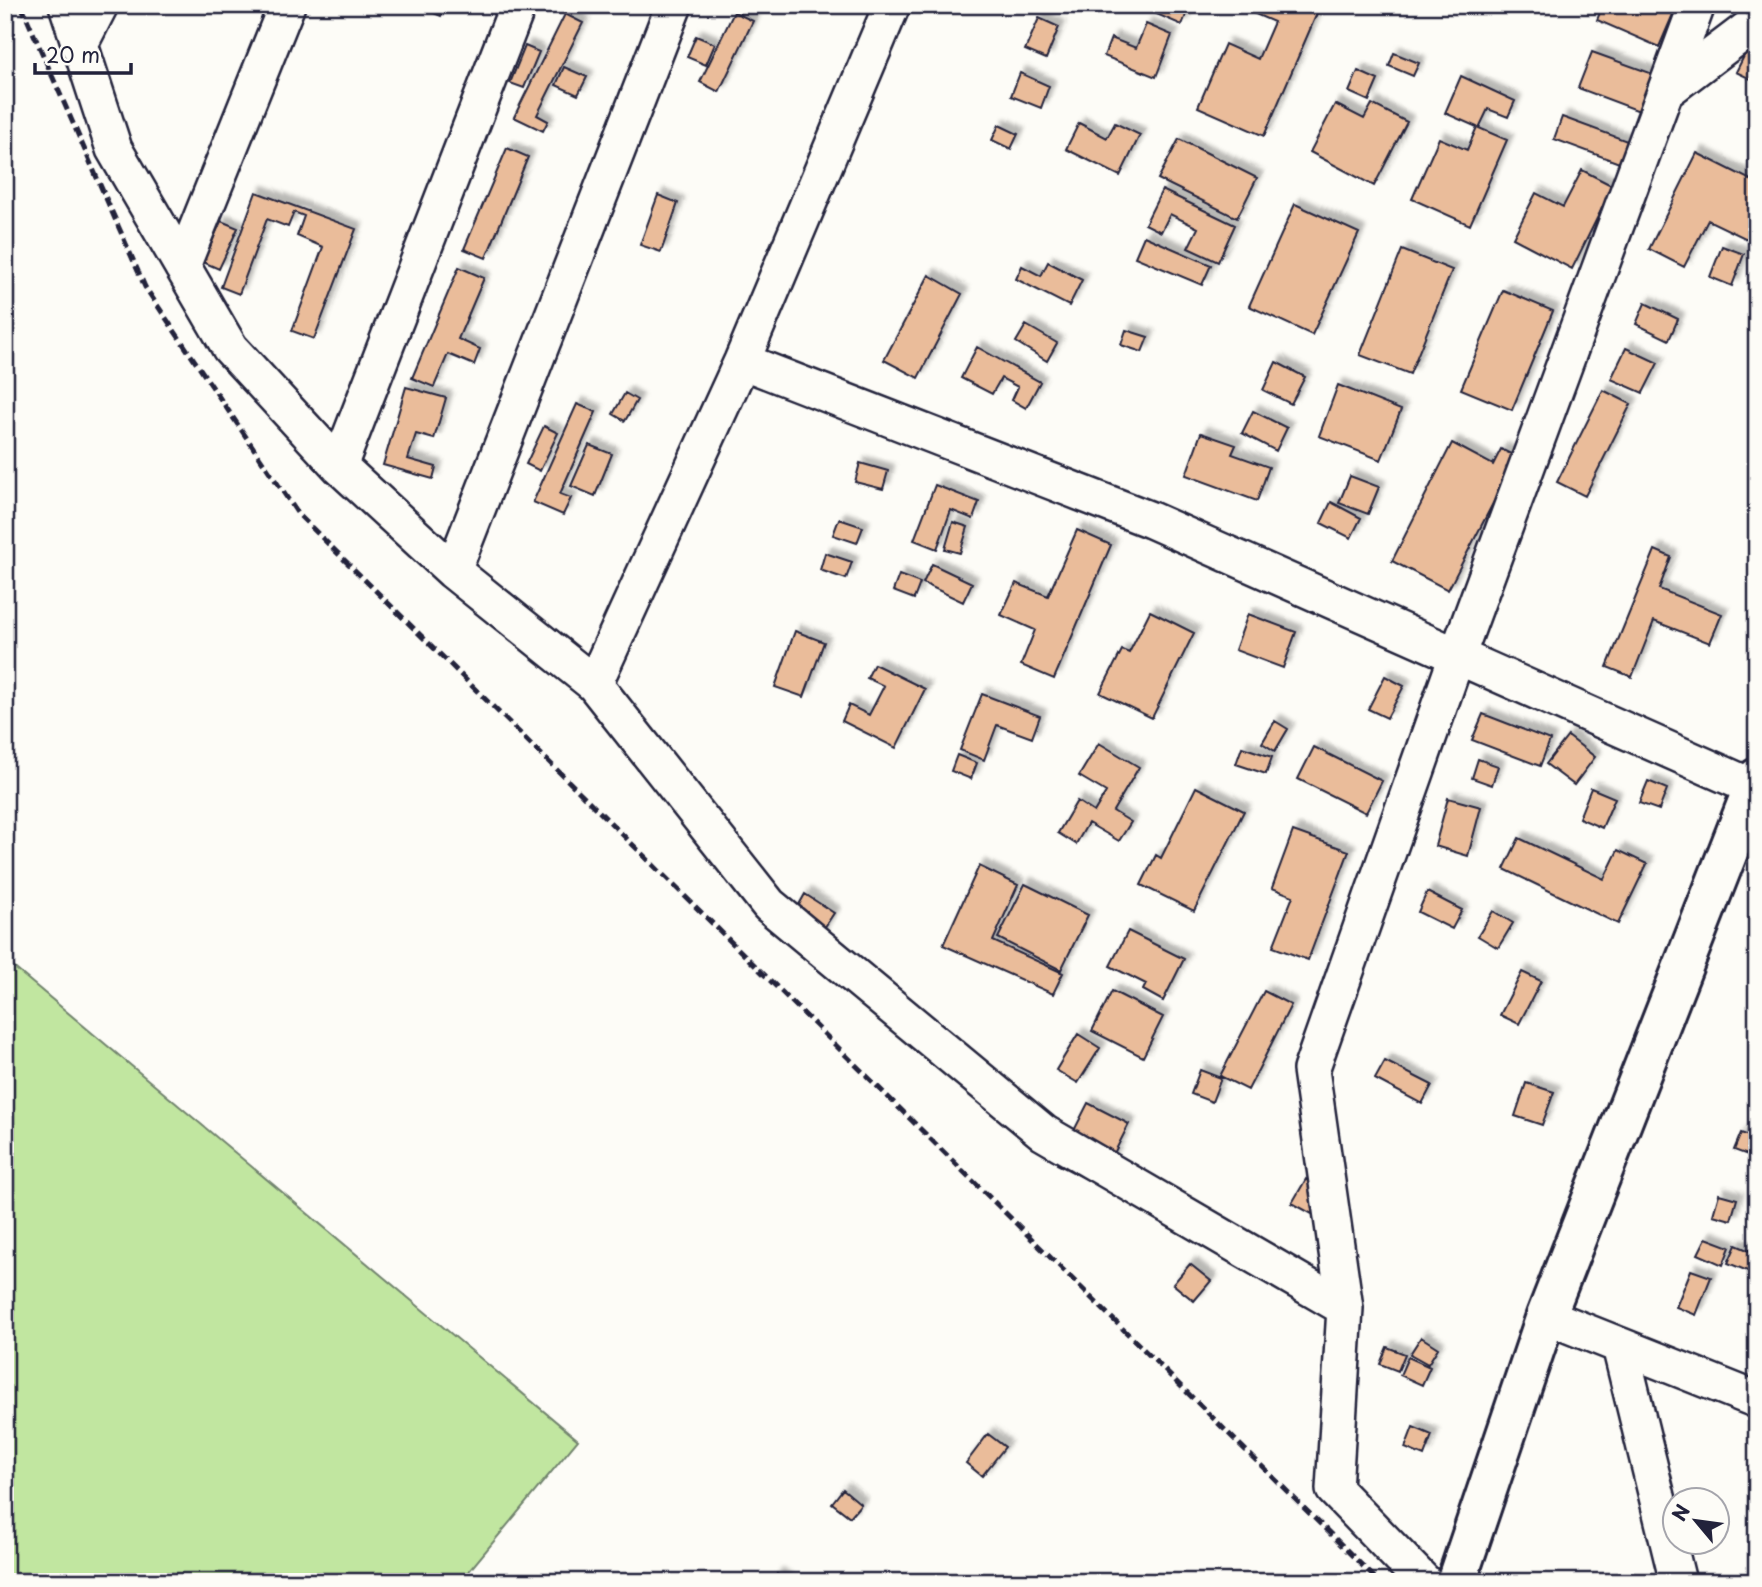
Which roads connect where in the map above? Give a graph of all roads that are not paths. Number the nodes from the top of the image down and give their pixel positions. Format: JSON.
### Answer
{"nodes":[{"id":1,"x":67,"y":5,"type":"edge"},
{"id":2,"x":100,"y":5,"type":"edge"},
{"id":3,"x":287,"y":5,"type":"edge"},
{"id":4,"x":518,"y":5,"type":"edge"},
{"id":5,"x":674,"y":5,"type":"edge"},
{"id":6,"x":892,"y":5,"type":"edge"},
{"id":7,"x":1698,"y":5,"type":"edge"},
{"id":8,"x":1757,"y":22,"type":"edge"},
{"id":9,"x":79,"y":46,"type":"junction"},
{"id":10,"x":1666,"y":91,"type":"junction"},
{"id":11,"x":182,"y":266,"type":"junction"},
{"id":12,"x":741,"y":362,"type":"junction"},
{"id":13,"x":339,"y":466,"type":"junction"},
{"id":14,"x":453,"y":571,"type":"junction"},
{"id":15,"x":1457,"y":656,"type":"junction"},
{"id":16,"x":594,"y":684,"type":"junction"},
{"id":17,"x":1756,"y":785,"type":"edge"},
{"id":18,"x":1345,"y":1308,"type":"junction"},
{"id":19,"x":1546,"y":1316,"type":"junction"},
{"id":20,"x":1620,"y":1346,"type":"junction"},
{"id":21,"x":1757,"y":1400,"type":"edge"},
{"id":22,"x":1424,"y":1582,"type":"edge"},
{"id":23,"x":1456,"y":1582,"type":"edge"},
{"id":24,"x":1678,"y":1582,"type":"edge"}],
"edges":[{"from":1,"to":9,"type":"street"},
{"from":2,"to":9,"type":"street"},
{"from":3,"to":11,"type":"street"},
{"from":4,"to":13,"type":"street"},
{"from":5,"to":14,"type":"street"},
{"from":6,"to":12,"type":"street"},
{"from":7,"to":10,"type":"street"},
{"from":8,"to":10,"type":"street"},
{"from":9,"to":11,"type":"street"},
{"from":10,"to":15,"type":"street"},
{"from":11,"to":13,"type":"street"},
{"from":12,"to":15,"type":"street"},
{"from":12,"to":16,"type":"street"},
{"from":13,"to":14,"type":"street"},
{"from":14,"to":16,"type":"street"},
{"from":15,"to":17,"type":"street"},
{"from":15,"to":18,"type":"street"},
{"from":16,"to":18,"type":"street"},
{"from":17,"to":19,"type":"main road"},
{"from":18,"to":22,"type":"street"},
{"from":19,"to":20,"type":"street"},
{"from":19,"to":23,"type":"main road"},
{"from":20,"to":21,"type":"street"},
{"from":20,"to":24,"type":"street"}]}
